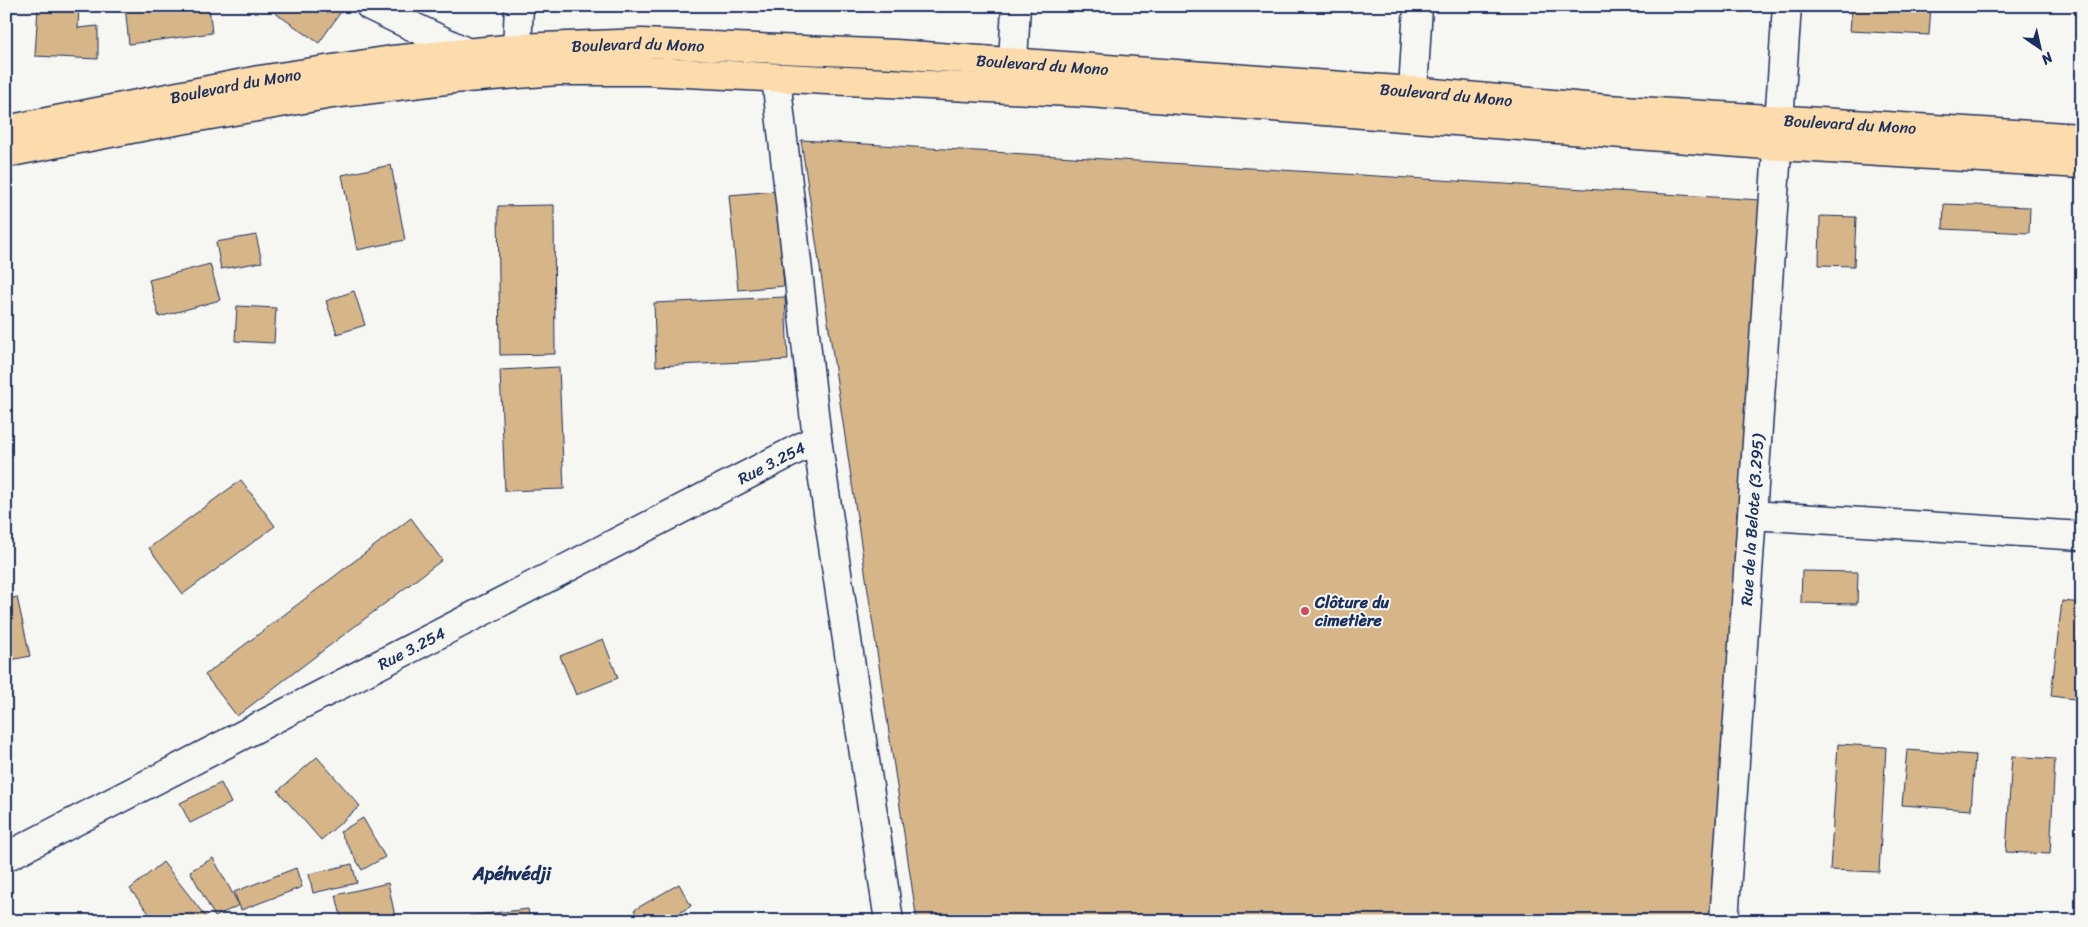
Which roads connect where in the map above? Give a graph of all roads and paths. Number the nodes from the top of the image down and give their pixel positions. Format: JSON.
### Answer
{"nodes":[{"id":1,"x":370,"y":6,"type":"edge"},
{"id":2,"x":518,"y":6,"type":"edge"},
{"id":3,"x":1016,"y":6,"type":"edge"},
{"id":4,"x":1418,"y":6,"type":"edge"},
{"id":5,"x":1787,"y":6,"type":"edge"},
{"id":6,"x":517,"y":48,"type":"junction"},
{"id":7,"x":466,"y":52,"type":"junction"},
{"id":8,"x":1013,"y":62,"type":"junction"},
{"id":9,"x":776,"y":78,"type":"junction"},
{"id":10,"x":1413,"y":91,"type":"junction"},
{"id":11,"x":6,"y":130,"type":"edge"},
{"id":12,"x":1780,"y":133,"type":"junction"},
{"id":13,"x":2082,"y":138,"type":"edge"},
{"id":14,"x":6,"y":153,"type":"edge"},
{"id":15,"x":2082,"y":164,"type":"edge"},
{"id":16,"x":817,"y":439,"type":"junction"},
{"id":17,"x":1752,"y":515,"type":"junction"},
{"id":18,"x":2082,"y":536,"type":"edge"},
{"id":19,"x":6,"y":857,"type":"edge"},
{"id":20,"x":889,"y":921,"type":"edge"},
{"id":21,"x":1724,"y":921,"type":"edge"}],
"edges":[{"from":1,"to":7,"type":"street"},
{"from":2,"to":6,"type":"street"},
{"from":3,"to":8,"type":"street"},
{"from":4,"to":10,"type":"street"},
{"from":5,"to":12,"type":"street","name":"Rue de la Belote (3.295)"},
{"from":6,"to":7,"type":"main road","name":"Boulevard du Mono"},
{"from":6,"to":8,"type":"main road","name":"Boulevard du Mono"},
{"from":7,"to":11,"type":"main road","name":"Boulevard du Mono"},
{"from":8,"to":10,"type":"main road","name":"Boulevard du Mono"},
{"from":9,"to":12,"type":"main road","name":"Boulevard du Mono"},
{"from":9,"to":14,"type":"main road","name":"Boulevard du Mono"},
{"from":9,"to":16,"type":"street"},
{"from":10,"to":12,"type":"main road","name":"Boulevard du Mono"},
{"from":12,"to":13,"type":"main road","name":"Boulevard du Mono"},
{"from":12,"to":15,"type":"main road","name":"Boulevard du Mono"},
{"from":12,"to":17,"type":"street","name":"Rue de la Belote (3.295)"},
{"from":16,"to":19,"type":"street","name":"Rue 3.254"},
{"from":16,"to":20,"type":"street"},
{"from":17,"to":18,"type":"street"},
{"from":17,"to":21,"type":"street","name":"Rue de la Belote (3.295)"}]}
